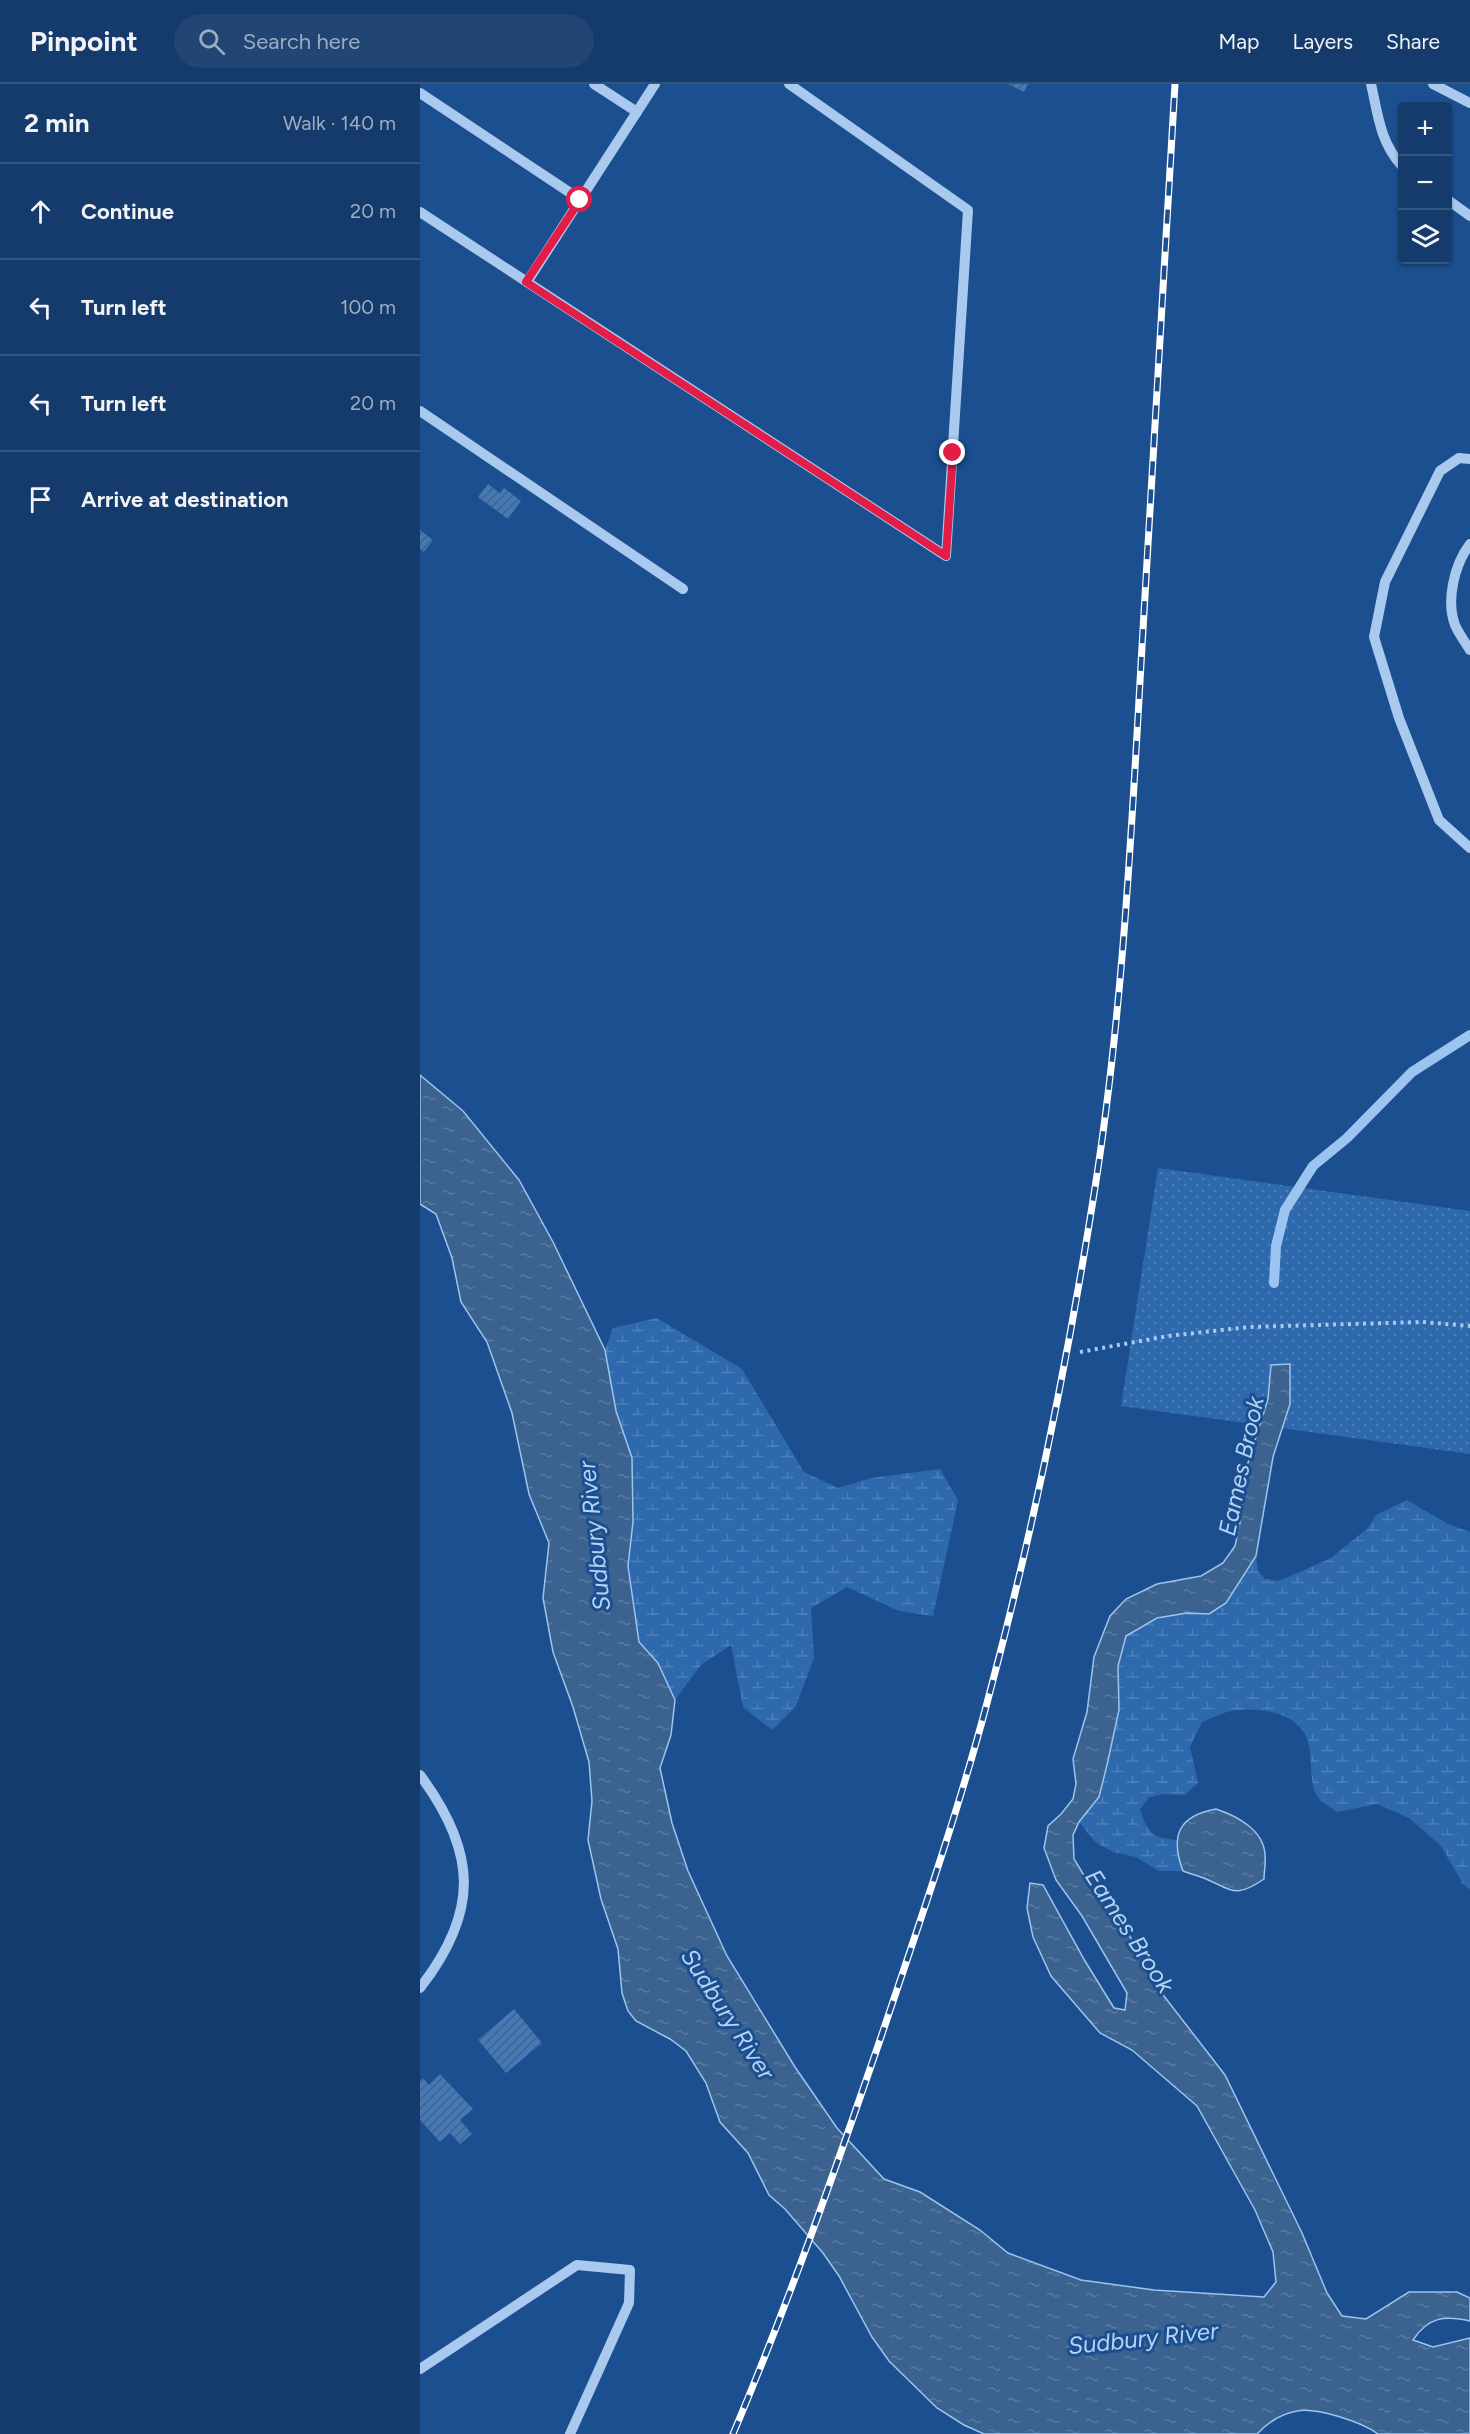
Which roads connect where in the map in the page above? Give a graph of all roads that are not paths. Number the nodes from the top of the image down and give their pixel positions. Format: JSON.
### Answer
{"nodes":[{"id":1,"x":594,"y":84,"type":"edge"},
{"id":2,"x":655,"y":84,"type":"edge"},
{"id":3,"x":789,"y":84,"type":"edge"},
{"id":4,"x":1371,"y":84,"type":"edge"},
{"id":5,"x":1433,"y":84,"type":"edge"},
{"id":6,"x":420,"y":93,"type":"edge"},
{"id":7,"x":1470,"y":103,"type":"edge"},
{"id":8,"x":637,"y":112,"type":"junction"},
{"id":9,"x":1398,"y":162,"type":"edge"},
{"id":10,"x":580,"y":200,"type":"junction"},
{"id":11,"x":1452,"y":203,"type":"edge"},
{"id":12,"x":420,"y":212,"type":"edge"},
{"id":13,"x":1470,"y":216,"type":"edge"},
{"id":14,"x":526,"y":282,"type":"junction"},
{"id":15,"x":420,"y":411,"type":"edge"},
{"id":16,"x":1470,"y":459,"type":"edge"},
{"id":17,"x":1470,"y":544,"type":"edge"},
{"id":18,"x":683,"y":589,"type":"dead end"},
{"id":19,"x":1470,"y":650,"type":"edge"},
{"id":20,"x":1470,"y":848,"type":"edge"},
{"id":21,"x":420,"y":1775,"type":"edge"},
{"id":22,"x":420,"y":1988,"type":"edge"},
{"id":23,"x":420,"y":2369,"type":"edge"},
{"id":24,"x":570,"y":2434,"type":"edge"}],
"edges":[{"from":1,"to":8,"type":"street"},
{"from":2,"to":8,"type":"street"},
{"from":3,"to":14,"type":"street"},
{"from":4,"to":9,"type":"street"},
{"from":5,"to":7,"type":"street"},
{"from":6,"to":10,"type":"street"},
{"from":8,"to":10,"type":"street"},
{"from":10,"to":14,"type":"street"},
{"from":11,"to":13,"type":"street"},
{"from":12,"to":14,"type":"street"},
{"from":15,"to":18,"type":"street"},
{"from":16,"to":20,"type":"street"},
{"from":17,"to":19,"type":"street"},
{"from":21,"to":22,"type":"street"},
{"from":23,"to":24,"type":"street"}]}
